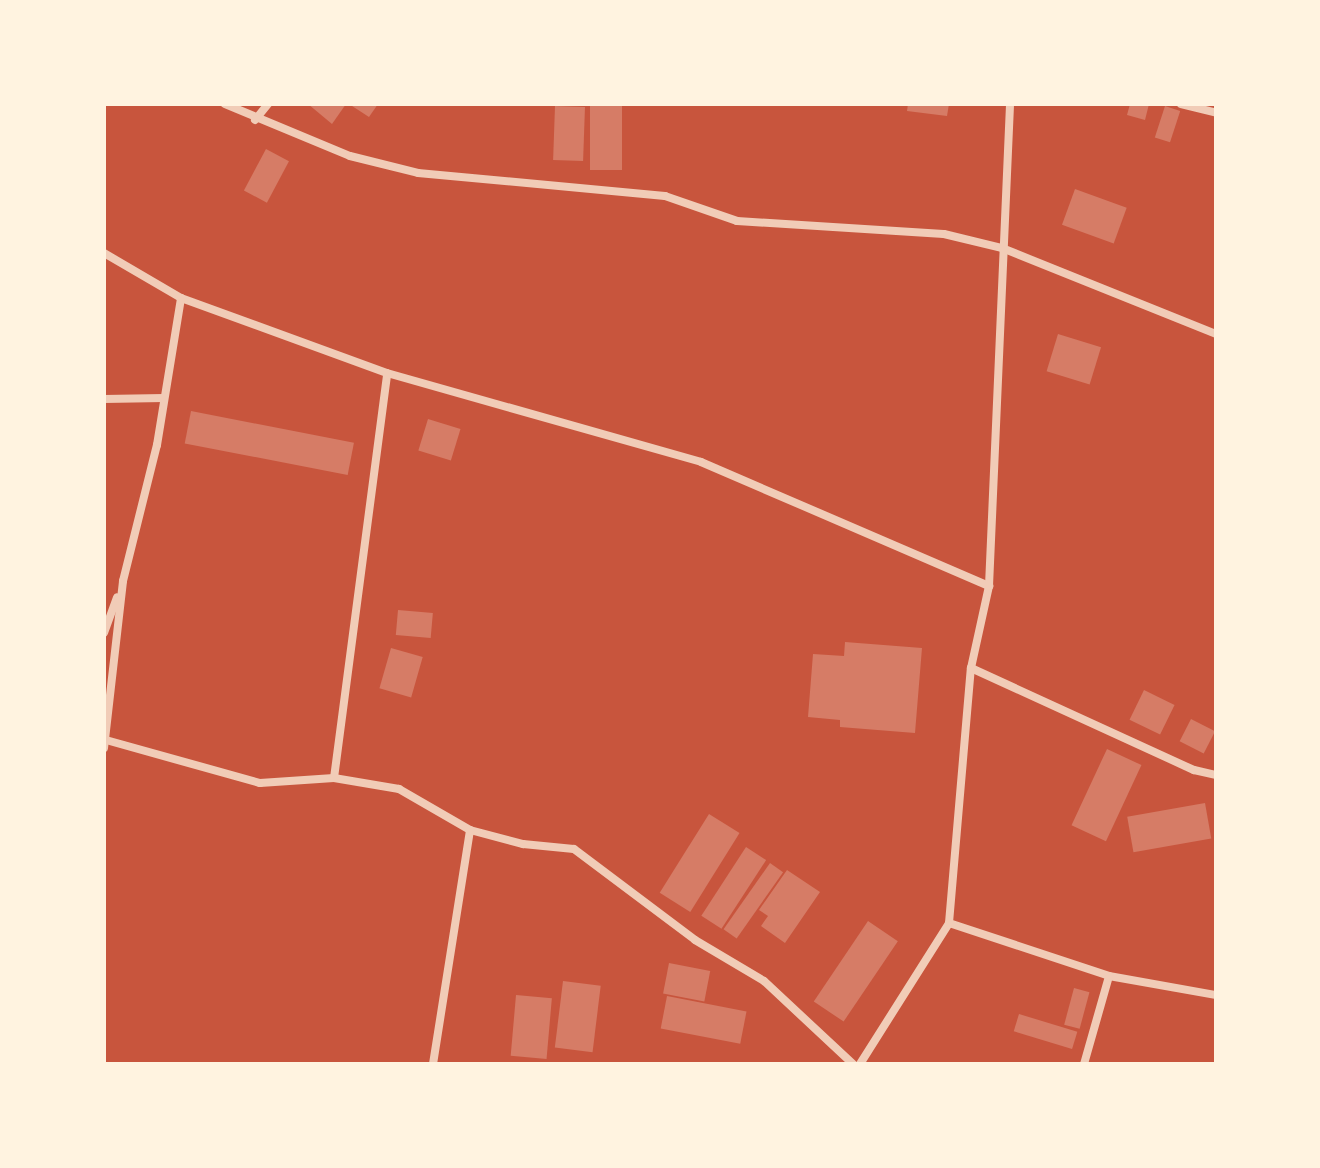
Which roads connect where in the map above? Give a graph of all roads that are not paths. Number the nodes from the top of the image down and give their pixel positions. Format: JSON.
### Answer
{"nodes":[{"id":1,"x":225,"y":104,"type":"edge"},
{"id":2,"x":268,"y":104,"type":"edge"},
{"id":3,"x":1010,"y":104,"type":"edge"},
{"id":4,"x":1181,"y":104,"type":"edge"},
{"id":5,"x":1216,"y":113,"type":"edge"},
{"id":6,"x":255,"y":120,"type":"junction"},
{"id":7,"x":1002,"y":248,"type":"junction"},
{"id":8,"x":104,"y":253,"type":"edge"},
{"id":9,"x":181,"y":298,"type":"junction"},
{"id":10,"x":1216,"y":334,"type":"edge"},
{"id":11,"x":387,"y":373,"type":"junction"},
{"id":12,"x":164,"y":398,"type":"junction"},
{"id":13,"x":104,"y":399,"type":"edge"},
{"id":14,"x":123,"y":581,"type":"junction"},
{"id":15,"x":989,"y":586,"type":"junction"},
{"id":16,"x":104,"y":633,"type":"edge"},
{"id":17,"x":971,"y":668,"type":"junction"},
{"id":18,"x":105,"y":744,"type":"edge"},
{"id":19,"x":1216,"y":775,"type":"edge"},
{"id":20,"x":334,"y":778,"type":"junction"},
{"id":21,"x":470,"y":830,"type":"junction"},
{"id":22,"x":949,"y":923,"type":"junction"},
{"id":23,"x":1109,"y":976,"type":"junction"},
{"id":24,"x":1216,"y":995,"type":"edge"},
{"id":25,"x":433,"y":1064,"type":"edge"},
{"id":26,"x":853,"y":1064,"type":"edge"},
{"id":27,"x":860,"y":1064,"type":"edge"},
{"id":28,"x":1084,"y":1064,"type":"edge"}],
"edges":[{"from":1,"to":6,"type":"street"},
{"from":2,"to":6,"type":"street"},
{"from":3,"to":7,"type":"street"},
{"from":4,"to":5,"type":"street"},
{"from":6,"to":7,"type":"street"},
{"from":7,"to":10,"type":"street"},
{"from":7,"to":15,"type":"street"},
{"from":8,"to":9,"type":"street"},
{"from":9,"to":11,"type":"street"},
{"from":9,"to":12,"type":"street"},
{"from":11,"to":15,"type":"street"},
{"from":11,"to":20,"type":"street"},
{"from":12,"to":13,"type":"street"},
{"from":12,"to":14,"type":"street"},
{"from":14,"to":16,"type":"street"},
{"from":14,"to":18,"type":"street"},
{"from":15,"to":17,"type":"street"},
{"from":17,"to":19,"type":"street"},
{"from":17,"to":22,"type":"street"},
{"from":18,"to":20,"type":"street"},
{"from":20,"to":21,"type":"street"},
{"from":21,"to":25,"type":"street"},
{"from":21,"to":26,"type":"street"},
{"from":22,"to":23,"type":"street"},
{"from":22,"to":27,"type":"street"},
{"from":23,"to":24,"type":"street"},
{"from":23,"to":28,"type":"street"}]}
